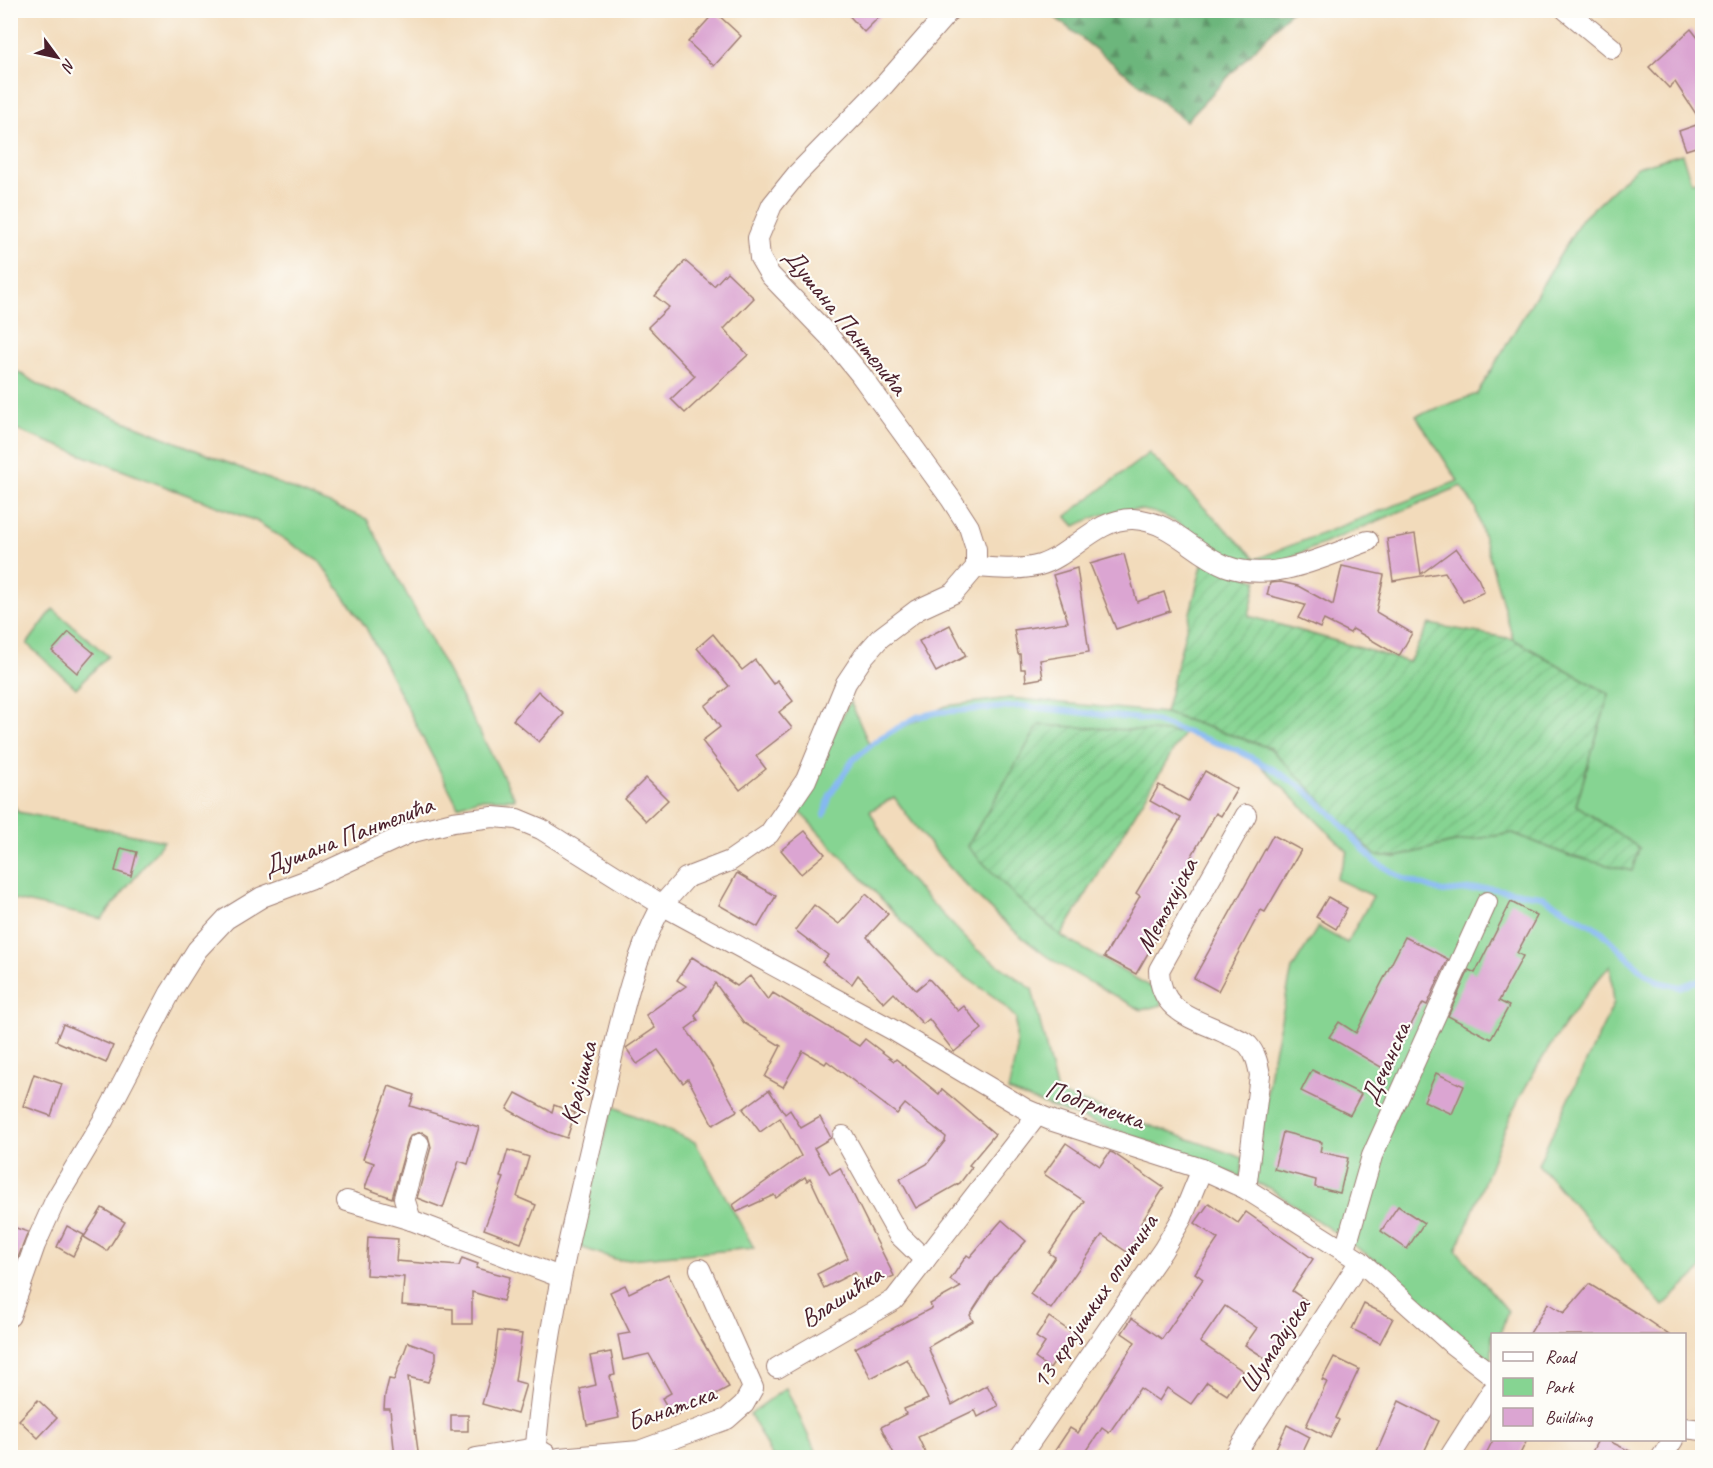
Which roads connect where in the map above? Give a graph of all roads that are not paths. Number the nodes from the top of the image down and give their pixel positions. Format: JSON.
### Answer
{"nodes":[{"id":1,"x":950,"y":10,"type":"edge"},
{"id":2,"x":1566,"y":10,"type":"edge"},
{"id":3,"x":1612,"y":48,"type":"dead end"},
{"id":4,"x":1368,"y":541,"type":"dead end"},
{"id":5,"x":976,"y":567,"type":"junction"},
{"id":6,"x":1246,"y":815,"type":"dead end"},
{"id":7,"x":1487,"y":902,"type":"dead end"},
{"id":8,"x":662,"y":905,"type":"junction"},
{"id":9,"x":1038,"y":1114,"type":"junction"},
{"id":10,"x":843,"y":1136,"type":"dead end"},
{"id":11,"x":419,"y":1144,"type":"dead end"},
{"id":12,"x":1202,"y":1169,"type":"junction"},
{"id":13,"x":1246,"y":1189,"type":"junction"},
{"id":14,"x":347,"y":1201,"type":"dead end"},
{"id":15,"x":411,"y":1220,"type":"junction"},
{"id":16,"x":1353,"y":1256,"type":"junction"},
{"id":17,"x":926,"y":1260,"type":"junction"},
{"id":18,"x":700,"y":1269,"type":"dead end"},
{"id":19,"x":560,"y":1277,"type":"junction"},
{"id":20,"x":10,"y":1316,"type":"edge"},
{"id":21,"x":777,"y":1368,"type":"dead end"},
{"id":22,"x":1491,"y":1374,"type":"edge"},
{"id":23,"x":1491,"y":1393,"type":"edge"},
{"id":24,"x":1686,"y":1428,"type":"edge"},
{"id":25,"x":1702,"y":1431,"type":"edge"},
{"id":26,"x":1672,"y":1441,"type":"edge"},
{"id":27,"x":541,"y":1454,"type":"edge"},
{"id":28,"x":476,"y":1458,"type":"edge"},
{"id":29,"x":559,"y":1458,"type":"edge"},
{"id":30,"x":1019,"y":1458,"type":"edge"},
{"id":31,"x":1233,"y":1458,"type":"edge"},
{"id":32,"x":1449,"y":1458,"type":"edge"},
{"id":33,"x":1661,"y":1458,"type":"edge"}],
"edges":[{"from":1,"to":5,"type":"street","name":"Душана Пантелића"},
{"from":2,"to":3,"type":"street"},
{"from":4,"to":5,"type":"street"},
{"from":5,"to":8,"type":"street"},
{"from":6,"to":13,"type":"street","name":"Метохијска"},
{"from":7,"to":16,"type":"street","name":"Дечанска"},
{"from":8,"to":9,"type":"street","name":"Подгрмечка"},
{"from":8,"to":19,"type":"street","name":"Крајишка"},
{"from":8,"to":20,"type":"street","name":"Душана Пантелића"},
{"from":9,"to":12,"type":"street","name":"Подгрмечка"},
{"from":9,"to":17,"type":"street","name":"Влашићка"},
{"from":10,"to":17,"type":"street","name":"Влашићка"},
{"from":11,"to":15,"type":"street"},
{"from":12,"to":13,"type":"street","name":"Подгрмечка"},
{"from":12,"to":30,"type":"street","name":"13 крајишких општина"},
{"from":13,"to":16,"type":"street","name":"Подгрмечка"},
{"from":14,"to":15,"type":"street"},
{"from":15,"to":19,"type":"street"},
{"from":16,"to":22,"type":"street","name":"Подгрмечка"},
{"from":16,"to":31,"type":"street","name":"Шумадијска"},
{"from":17,"to":21,"type":"street","name":"Влашићка"},
{"from":18,"to":29,"type":"street","name":"Банатска"},
{"from":19,"to":27,"type":"street","name":"Крајишка"},
{"from":23,"to":32,"type":"street"},
{"from":24,"to":25,"type":"street"},
{"from":26,"to":33,"type":"street"},
{"from":27,"to":28,"type":"street"}]}
